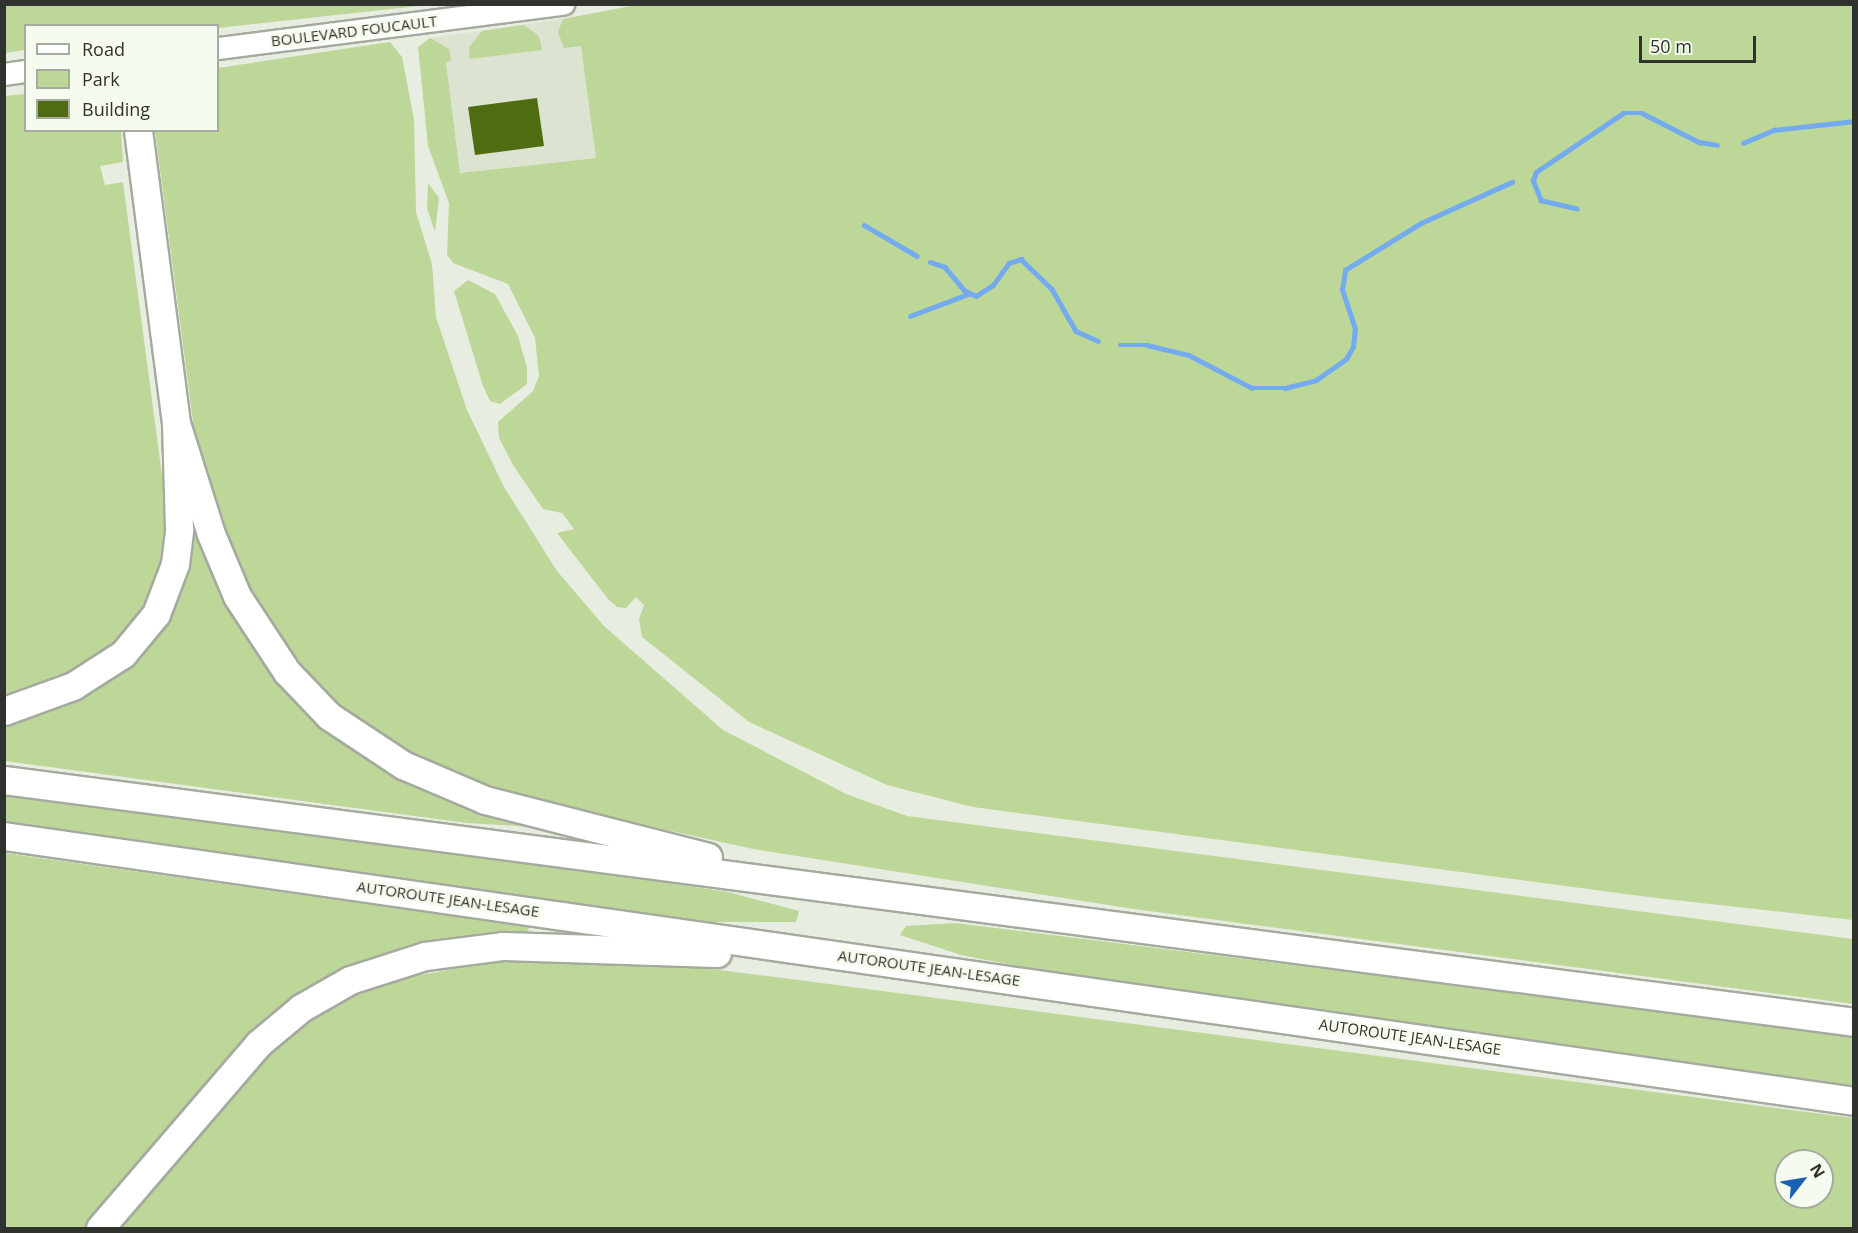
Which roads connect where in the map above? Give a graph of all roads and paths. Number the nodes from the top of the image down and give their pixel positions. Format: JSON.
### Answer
{"nodes":[{"id":1,"x":563,"y":4,"type":"edge"},
{"id":2,"x":219,"y":48,"type":"edge"},
{"id":3,"x":24,"y":71,"type":"edge"},
{"id":4,"x":4,"y":74,"type":"edge"},
{"id":5,"x":138,"y":132,"type":"edge"},
{"id":6,"x":176,"y":423,"type":"junction"},
{"id":7,"x":4,"y":711,"type":"edge"},
{"id":8,"x":4,"y":780,"type":"edge"},
{"id":9,"x":4,"y":836,"type":"edge"},
{"id":10,"x":858,"y":891,"type":"junction"},
{"id":11,"x":847,"y":957,"type":"junction"},
{"id":12,"x":1854,"y":1022,"type":"edge"},
{"id":13,"x":1854,"y":1101,"type":"edge"},
{"id":14,"x":100,"y":1228,"type":"edge"}],
"edges":[{"from":1,"to":2,"type":"street","name":"BOULEVARD FOUCAULT"},
{"from":3,"to":4,"type":"street"},
{"from":5,"to":6,"type":"highway"},
{"from":6,"to":7,"type":"highway"},
{"from":6,"to":10,"type":"highway"},
{"from":8,"to":10,"type":"highway"},
{"from":9,"to":11,"type":"highway","name":"AUTOROUTE JEAN-LESAGE"},
{"from":10,"to":12,"type":"highway"},
{"from":11,"to":13,"type":"highway","name":"AUTOROUTE JEAN-LESAGE"},
{"from":11,"to":14,"type":"highway"}]}
